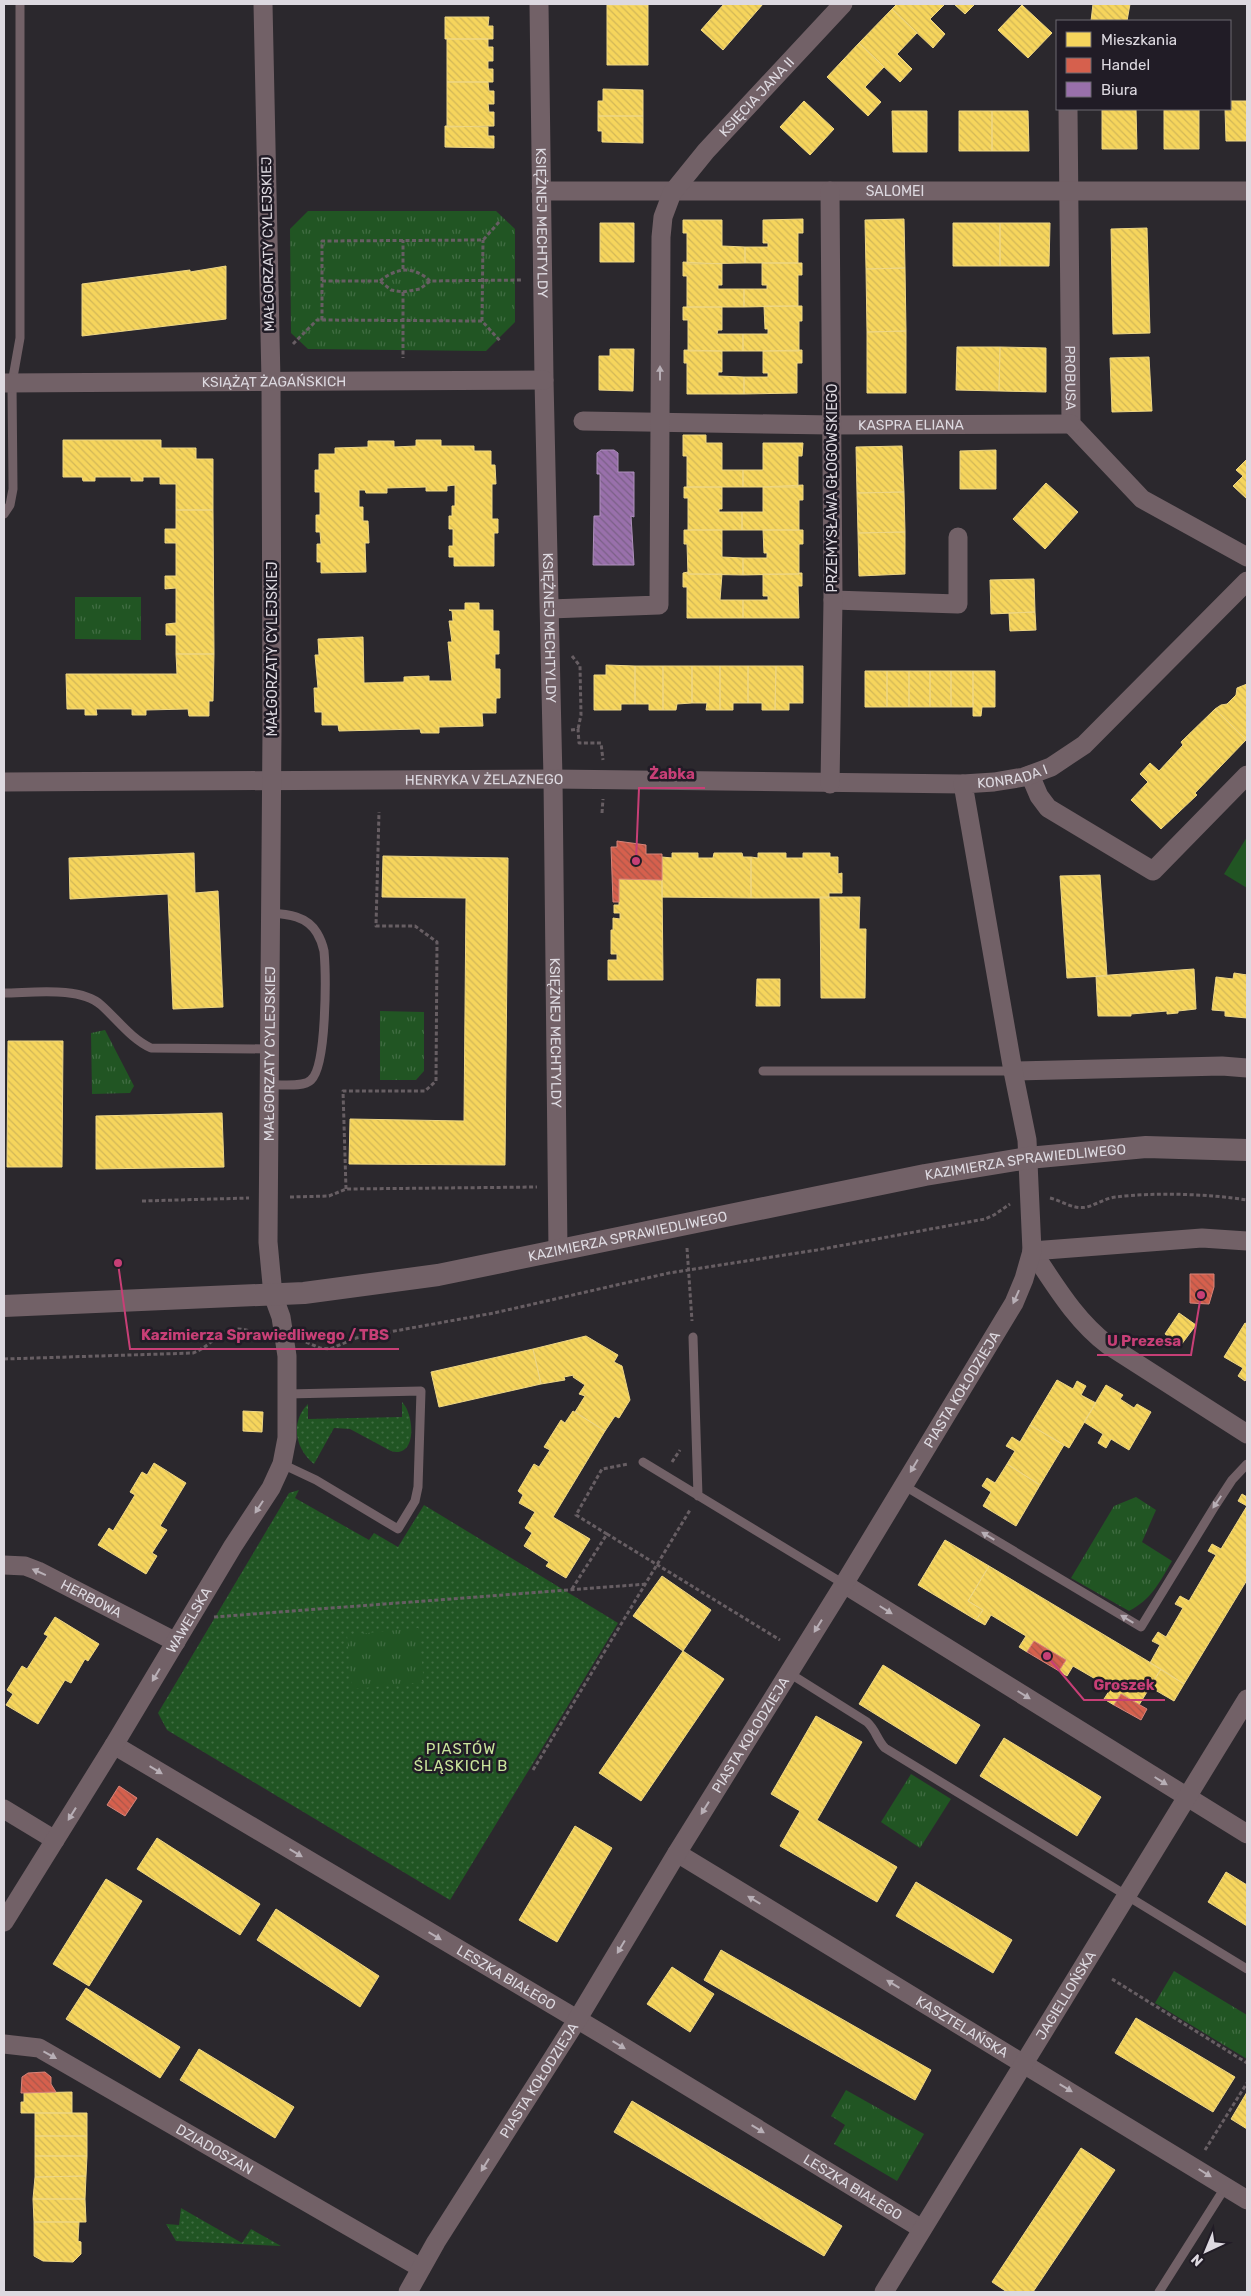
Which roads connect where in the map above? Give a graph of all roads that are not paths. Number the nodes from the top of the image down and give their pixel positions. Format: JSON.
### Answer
{"nodes":[{"id":1,"x":20,"y":4,"type":"edge"},
{"id":2,"x":263,"y":4,"type":"edge"},
{"id":3,"x":540,"y":4,"type":"edge"},
{"id":4,"x":843,"y":4,"type":"edge"},
{"id":5,"x":1068,"y":110,"type":"edge"},
{"id":6,"x":1069,"y":189,"type":"junction"},
{"id":7,"x":541,"y":191,"type":"junction"},
{"id":8,"x":830,"y":191,"type":"junction"},
{"id":9,"x":1247,"y":191,"type":"edge"},
{"id":10,"x":672,"y":192,"type":"junction"},
{"id":11,"x":544,"y":380,"type":"junction"},
{"id":12,"x":271,"y":381,"type":"junction"},
{"id":13,"x":8,"y":383,"type":"edge"},
{"id":14,"x":583,"y":421,"type":"dead end"},
{"id":15,"x":660,"y":422,"type":"junction"},
{"id":16,"x":1071,"y":424,"type":"junction"},
{"id":17,"x":832,"y":425,"type":"junction"},
{"id":18,"x":4,"y":514,"type":"edge"},
{"id":19,"x":958,"y":537,"type":"dead end"},
{"id":20,"x":1247,"y":557,"type":"edge"},
{"id":21,"x":1247,"y":581,"type":"edge"},
{"id":22,"x":833,"y":600,"type":"junction"},
{"id":23,"x":550,"y":610,"type":"junction"},
{"id":24,"x":1030,"y":775,"type":"junction"},
{"id":25,"x":1247,"y":775,"type":"edge"},
{"id":26,"x":553,"y":779,"type":"junction"},
{"id":27,"x":272,"y":780,"type":"junction"},
{"id":28,"x":4,"y":782,"type":"edge"},
{"id":29,"x":830,"y":784,"type":"junction"},
{"id":30,"x":963,"y":784,"type":"junction"},
{"id":31,"x":270,"y":913,"type":"junction"},
{"id":32,"x":4,"y":993,"type":"edge"},
{"id":33,"x":269,"y":1049,"type":"junction"},
{"id":34,"x":1247,"y":1068,"type":"edge"},
{"id":35,"x":763,"y":1071,"type":"dead end"},
{"id":36,"x":1013,"y":1071,"type":"junction"},
{"id":37,"x":270,"y":1084,"type":"junction"},
{"id":38,"x":1247,"y":1150,"type":"edge"},
{"id":39,"x":1028,"y":1158,"type":"junction"},
{"id":40,"x":1247,"y":1241,"type":"edge"},
{"id":41,"x":558,"y":1251,"type":"junction"},
{"id":42,"x":1032,"y":1251,"type":"junction"},
{"id":43,"x":273,"y":1295,"type":"junction"},
{"id":44,"x":4,"y":1306,"type":"edge"},
{"id":45,"x":693,"y":1337,"type":"road end"},
{"id":46,"x":287,"y":1394,"type":"junction"},
{"id":47,"x":1247,"y":1434,"type":"edge"},
{"id":48,"x":643,"y":1462,"type":"road end"},
{"id":49,"x":282,"y":1464,"type":"junction"},
{"id":50,"x":1247,"y":1464,"type":"edge"},
{"id":51,"x":903,"y":1485,"type":"junction"},
{"id":52,"x":698,"y":1496,"type":"junction"},
{"id":53,"x":4,"y":1566,"type":"edge"},
{"id":54,"x":844,"y":1584,"type":"junction"},
{"id":55,"x":176,"y":1642,"type":"junction"},
{"id":56,"x":789,"y":1673,"type":"junction"},
{"id":57,"x":1247,"y":1699,"type":"edge"},
{"id":58,"x":114,"y":1745,"type":"junction"},
{"id":59,"x":1187,"y":1797,"type":"junction"},
{"id":60,"x":4,"y":1809,"type":"edge"},
{"id":61,"x":1247,"y":1834,"type":"edge"},
{"id":62,"x":56,"y":1840,"type":"junction"},
{"id":63,"x":677,"y":1853,"type":"junction"},
{"id":64,"x":1127,"y":1896,"type":"junction"},
{"id":65,"x":4,"y":1922,"type":"edge"},
{"id":66,"x":1247,"y":1969,"type":"edge"},
{"id":67,"x":577,"y":2020,"type":"junction"},
{"id":68,"x":4,"y":2044,"type":"edge"},
{"id":69,"x":1024,"y":2064,"type":"junction"},
{"id":70,"x":1226,"y":2186,"type":"junction"},
{"id":71,"x":1247,"y":2200,"type":"edge"},
{"id":72,"x":922,"y":2229,"type":"junction"},
{"id":73,"x":421,"y":2268,"type":"junction"},
{"id":74,"x":408,"y":2292,"type":"edge"},
{"id":75,"x":884,"y":2292,"type":"edge"},
{"id":76,"x":1158,"y":2292,"type":"edge"}],
"edges":[{"from":1,"to":13,"type":"lane"},
{"from":2,"to":12,"type":"street","name":"MAŁGORZATY CYLEJSKIEJ"},
{"from":3,"to":7,"type":"street","name":"KSIĘŻNEJ MECHTYLDY"},
{"from":4,"to":10,"type":"street","name":"KSIĘCIA JANA II"},
{"from":5,"to":6,"type":"street","name":"PROBUSA"},
{"from":6,"to":8,"type":"street","name":"SALOMEI"},
{"from":6,"to":9,"type":"street","name":"SALOMEI"},
{"from":6,"to":16,"type":"street","name":"PROBUSA"},
{"from":7,"to":10,"type":"street","name":"SALOMEI"},
{"from":7,"to":11,"type":"street","name":"KSIĘŻNEJ MECHTYLDY"},
{"from":8,"to":10,"type":"street","name":"SALOMEI"},
{"from":8,"to":17,"type":"street","name":"PRZEMYSŁAWA GŁOGOWSKIEGO"},
{"from":15,"to":10,"type":"street","one_way":true},
{"from":11,"to":12,"type":"street","name":"KSIĄŻĄT ŻAGAŃSKICH"},
{"from":11,"to":23,"type":"street","name":"KSIĘŻNEJ MECHTYLDY"},
{"from":12,"to":13,"type":"street","name":"KSIĄŻĄT ŻAGAŃSKICH"},
{"from":12,"to":27,"type":"street","name":"MAŁGORZATY CYLEJSKIEJ"},
{"from":13,"to":18,"type":"lane"},
{"from":14,"to":15,"type":"street","name":"KASPRA ELIANA"},
{"from":15,"to":17,"type":"street","name":"KASPRA ELIANA"},
{"from":15,"to":23,"type":"street"},
{"from":16,"to":17,"type":"street","name":"KASPRA ELIANA"},
{"from":16,"to":20,"type":"street","name":"PROBUSA"},
{"from":17,"to":22,"type":"street","name":"PRZEMYSŁAWA GŁOGOWSKIEGO"},
{"from":19,"to":22,"type":"street"},
{"from":21,"to":24,"type":"street","name":"KONRADA I"},
{"from":22,"to":29,"type":"street","name":"PRZEMYSŁAWA GŁOGOWSKIEGO"},
{"from":23,"to":26,"type":"street","name":"KSIĘŻNEJ MECHTYLDY"},
{"from":24,"to":25,"type":"street"},
{"from":24,"to":30,"type":"street","name":"KONRADA I"},
{"from":26,"to":27,"type":"street","name":"HENRYKA V ŻELAZNEGO"},
{"from":26,"to":29,"type":"street","name":"HENRYKA V ŻELAZNEGO"},
{"from":26,"to":41,"type":"street","name":"KSIĘŻNEJ MECHTYLDY"},
{"from":27,"to":28,"type":"street","name":"HENRYKA V ŻELAZNEGO"},
{"from":27,"to":31,"type":"street","name":"MAŁGORZATY CYLEJSKIEJ"},
{"from":29,"to":30,"type":"street","name":"HENRYKA V ŻELAZNEGO"},
{"from":30,"to":36,"type":"street","name":"KONRADA I"},
{"from":31,"to":33,"type":"street","name":"MAŁGORZATY CYLEJSKIEJ"},
{"from":31,"to":37,"type":"lane"},
{"from":32,"to":33,"type":"lane"},
{"from":33,"to":37,"type":"street","name":"MAŁGORZATY CYLEJSKIEJ"},
{"from":34,"to":36,"type":"street"},
{"from":35,"to":36,"type":"lane"},
{"from":36,"to":39,"type":"street","name":"KONRADA I"},
{"from":37,"to":43,"type":"street","name":"MAŁGORZATY CYLEJSKIEJ"},
{"from":38,"to":39,"type":"street","name":"KAZIMIERZA SPRAWIEDLIWEGO"},
{"from":39,"to":41,"type":"street","name":"KAZIMIERZA SPRAWIEDLIWEGO"},
{"from":39,"to":42,"type":"street","name":"PIASTA KOŁODZIEJA"},
{"from":40,"to":42,"type":"street"},
{"from":41,"to":43,"type":"street","name":"KAZIMIERZA SPRAWIEDLIWEGO"},
{"from":42,"to":47,"type":"street"},
{"from":42,"to":51,"type":"street","name":"PIASTA KOŁODZIEJA","one_way":true},
{"from":43,"to":44,"type":"street","name":"KAZIMIERZA SPRAWIEDLIWEGO"},
{"from":43,"to":46,"type":"street","name":"WAWELSKA"},
{"from":45,"to":52,"type":"lane"},
{"from":46,"to":49,"type":"street","name":"WAWELSKA"},
{"from":46,"to":49,"type":"lane"},
{"from":48,"to":52,"type":"lane"},
{"from":49,"to":55,"type":"street","name":"WAWELSKA","one_way":true},
{"from":50,"to":51,"type":"lane","one_way":true},
{"from":51,"to":54,"type":"street","name":"PIASTA KOŁODZIEJA"},
{"from":52,"to":54,"type":"lane"},
{"from":55,"to":53,"type":"street","name":"HERBOWA","one_way":true},
{"from":54,"to":56,"type":"street","name":"PIASTA KOŁODZIEJA","one_way":true},
{"from":54,"to":59,"type":"street","one_way":true},
{"from":55,"to":58,"type":"street","name":"WAWELSKA","one_way":true},
{"from":56,"to":63,"type":"street","name":"PIASTA KOŁODZIEJA","one_way":true},
{"from":56,"to":64,"type":"lane"},
{"from":57,"to":59,"type":"street","name":"JAGIELLOŃSKA"},
{"from":58,"to":62,"type":"street","name":"WAWELSKA","one_way":true},
{"from":58,"to":67,"type":"street","name":"LESZKA BIAŁEGO","one_way":true},
{"from":59,"to":61,"type":"street"},
{"from":59,"to":64,"type":"street","name":"JAGIELLOŃSKA"},
{"from":60,"to":62,"type":"street"},
{"from":62,"to":65,"type":"street","name":"WAWELSKA"},
{"from":63,"to":67,"type":"street","name":"PIASTA KOŁODZIEJA","one_way":true},
{"from":69,"to":63,"type":"street","name":"KASZTELAŃSKA","one_way":true},
{"from":64,"to":66,"type":"lane"},
{"from":64,"to":69,"type":"street","name":"JAGIELLOŃSKA"},
{"from":67,"to":72,"type":"street","name":"LESZKA BIAŁEGO","one_way":true},
{"from":67,"to":73,"type":"street","name":"PIASTA KOŁODZIEJA","one_way":true},
{"from":68,"to":73,"type":"street","name":"DZIADOSZAN","one_way":true},
{"from":69,"to":70,"type":"street","name":"KASZTELAŃSKA","one_way":true},
{"from":69,"to":72,"type":"street","name":"JAGIELLOŃSKA"},
{"from":70,"to":71,"type":"street","name":"KASZTELAŃSKA"},
{"from":70,"to":76,"type":"lane"},
{"from":72,"to":75,"type":"street","name":"JAGIELLOŃSKA"},
{"from":73,"to":74,"type":"street","name":"PIASTA KOŁODZIEJA"}]}
